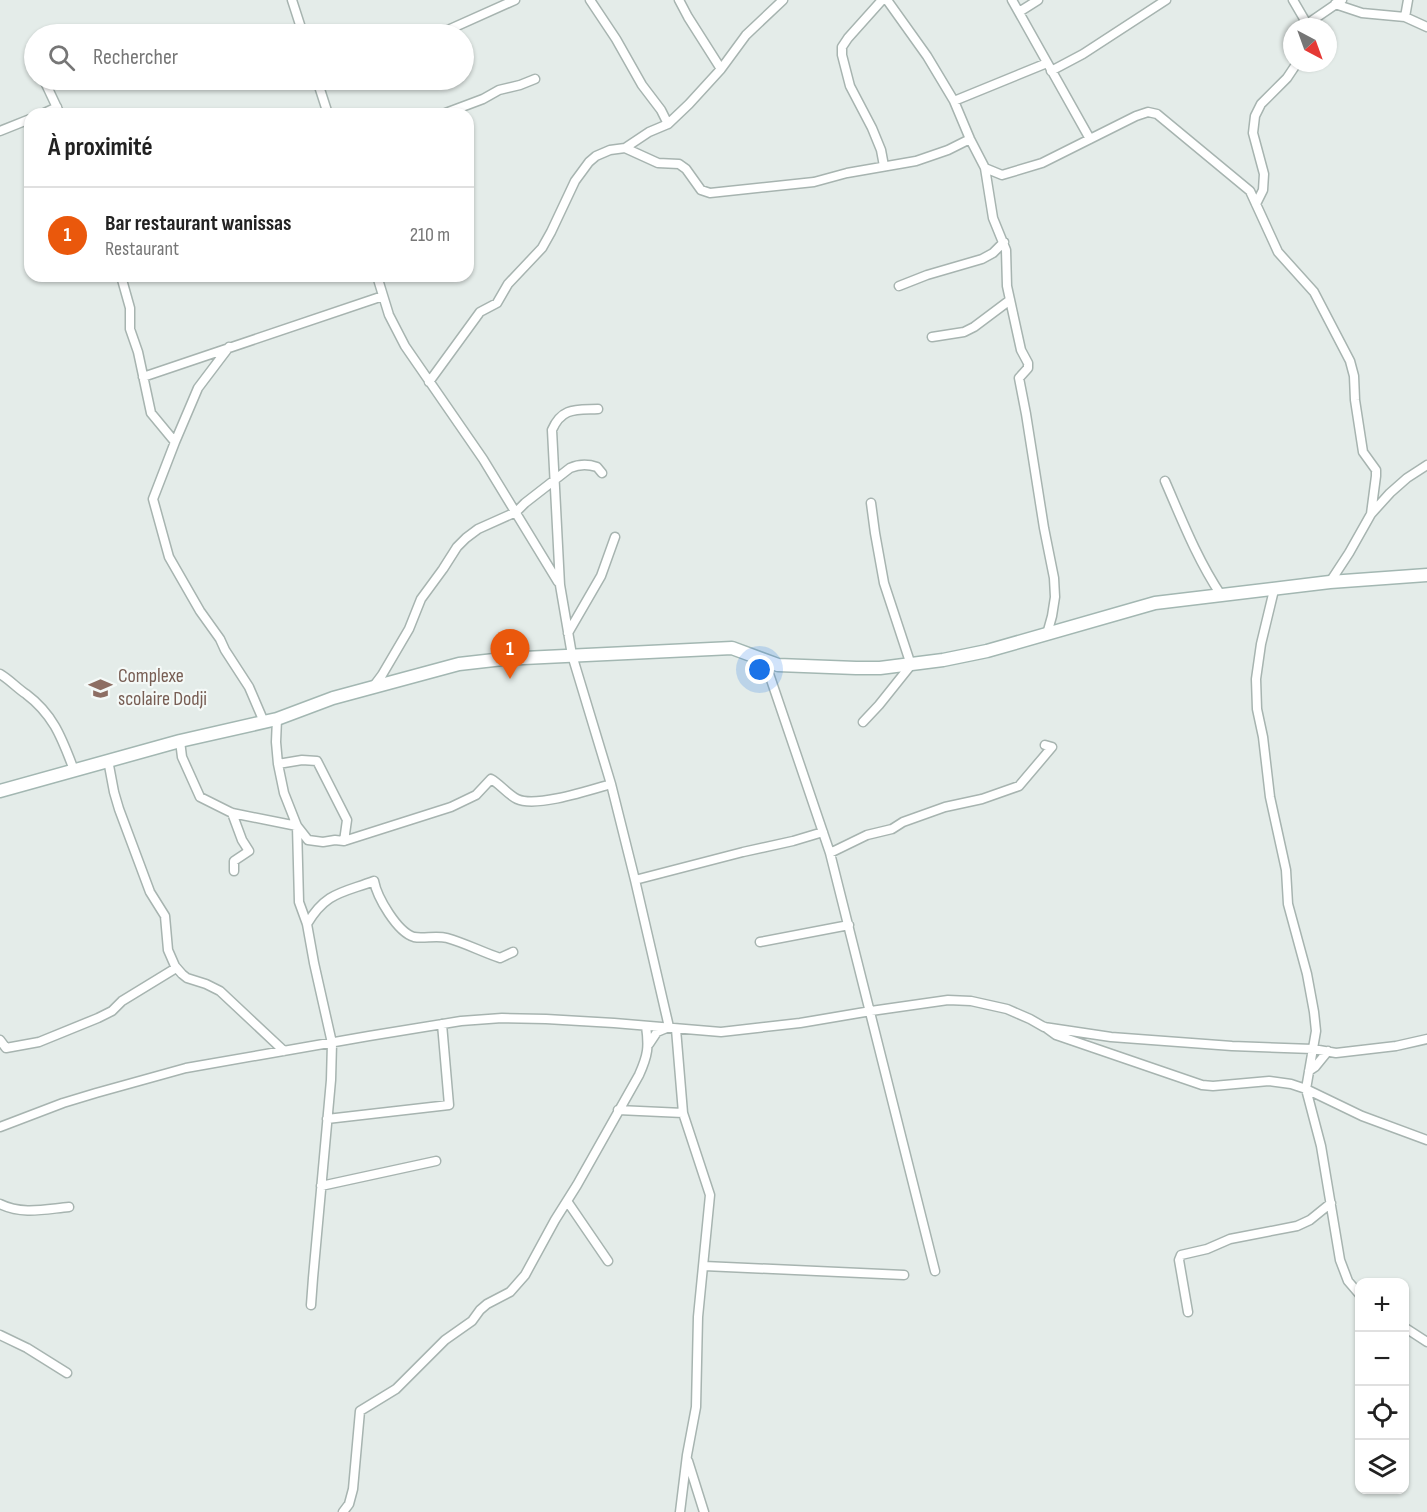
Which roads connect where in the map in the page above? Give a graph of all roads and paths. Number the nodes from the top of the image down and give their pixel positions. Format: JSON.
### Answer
{"nodes":[{"id":1,"x":292,"y":0,"type":"edge"},
{"id":2,"x":515,"y":0,"type":"edge"},
{"id":3,"x":590,"y":0,"type":"edge"},
{"id":4,"x":679,"y":0,"type":"edge"},
{"id":5,"x":783,"y":0,"type":"edge"},
{"id":6,"x":882,"y":0,"type":"edge"},
{"id":7,"x":887,"y":0,"type":"edge"},
{"id":8,"x":1012,"y":0,"type":"edge"},
{"id":9,"x":1038,"y":0,"type":"edge"},
{"id":10,"x":1166,"y":0,"type":"edge"},
{"id":11,"x":1293,"y":0,"type":"edge"},
{"id":12,"x":1408,"y":0,"type":"edge"},
{"id":13,"x":1339,"y":2,"type":"edge"},
{"id":14,"x":1019,"y":12,"type":"junction"},
{"id":15,"x":1405,"y":17,"type":"junction"},
{"id":16,"x":1303,"y":18,"type":"edge"},
{"id":17,"x":1318,"y":18,"type":"edge"},
{"id":18,"x":300,"y":24,"type":"edge"},
{"id":19,"x":461,"y":24,"type":"edge"},
{"id":20,"x":1427,"y":27,"type":"edge"},
{"id":21,"x":1049,"y":67,"type":"junction"},
{"id":22,"x":721,"y":69,"type":"junction"},
{"id":23,"x":1291,"y":72,"type":"edge"},
{"id":24,"x":535,"y":79,"type":"dead end"},
{"id":25,"x":49,"y":90,"type":"edge"},
{"id":26,"x":323,"y":90,"type":"edge"},
{"id":27,"x":954,"y":101,"type":"junction"},
{"id":28,"x":58,"y":108,"type":"edge"},
{"id":29,"x":327,"y":108,"type":"edge"},
{"id":30,"x":460,"y":108,"type":"edge"},
{"id":31,"x":24,"y":121,"type":"edge"},
{"id":32,"x":668,"y":124,"type":"junction"},
{"id":33,"x":0,"y":131,"type":"edge"},
{"id":34,"x":970,"y":139,"type":"junction"},
{"id":35,"x":1090,"y":139,"type":"junction"},
{"id":36,"x":625,"y":148,"type":"junction"},
{"id":37,"x":884,"y":166,"type":"junction"},
{"id":38,"x":985,"y":168,"type":"junction"},
{"id":39,"x":1002,"y":175,"type":"junction"},
{"id":40,"x":988,"y":185,"type":"junction"},
{"id":41,"x":1256,"y":204,"type":"junction"},
{"id":42,"x":1004,"y":242,"type":"junction"},
{"id":43,"x":123,"y":282,"type":"edge"},
{"id":44,"x":379,"y":282,"type":"edge"},
{"id":45,"x":899,"y":286,"type":"dead end"},
{"id":46,"x":383,"y":296,"type":"junction"},
{"id":47,"x":1010,"y":300,"type":"junction"},
{"id":48,"x":932,"y":337,"type":"dead end"},
{"id":49,"x":230,"y":346,"type":"junction"},
{"id":50,"x":143,"y":376,"type":"junction"},
{"id":51,"x":429,"y":382,"type":"junction"},
{"id":52,"x":598,"y":409,"type":"dead end"},
{"id":53,"x":175,"y":442,"type":"junction"},
{"id":54,"x":1427,"y":465,"type":"edge"},
{"id":55,"x":602,"y":473,"type":"dead end"},
{"id":56,"x":555,"y":479,"type":"junction"},
{"id":57,"x":1165,"y":481,"type":"dead end"},
{"id":58,"x":871,"y":503,"type":"dead end"},
{"id":59,"x":516,"y":512,"type":"junction"},
{"id":60,"x":1371,"y":514,"type":"junction"},
{"id":61,"x":615,"y":537,"type":"dead end"},
{"id":62,"x":1427,"y":575,"type":"edge"},
{"id":63,"x":1330,"y":582,"type":"junction"},
{"id":64,"x":560,"y":585,"type":"junction"},
{"id":65,"x":1274,"y":590,"type":"junction"},
{"id":66,"x":1221,"y":595,"type":"junction"},
{"id":67,"x":568,"y":633,"type":"junction"},
{"id":68,"x":1047,"y":634,"type":"junction"},
{"id":69,"x":572,"y":655,"type":"junction"},
{"id":70,"x":764,"y":660,"type":"junction"},
{"id":71,"x":910,"y":665,"type":"junction"},
{"id":72,"x":0,"y":674,"type":"edge"},
{"id":73,"x":373,"y":687,"type":"junction"},
{"id":74,"x":277,"y":719,"type":"junction"},
{"id":75,"x":264,"y":722,"type":"junction"},
{"id":76,"x":863,"y":722,"type":"dead end"},
{"id":77,"x":180,"y":741,"type":"junction"},
{"id":78,"x":1045,"y":745,"type":"dead end"},
{"id":79,"x":108,"y":760,"type":"junction"},
{"id":80,"x":278,"y":764,"type":"junction"},
{"id":81,"x":74,"y":770,"type":"junction"},
{"id":82,"x":611,"y":784,"type":"junction"},
{"id":83,"x":0,"y":791,"type":"edge"},
{"id":84,"x":232,"y":813,"type":"junction"},
{"id":85,"x":297,"y":826,"type":"junction"},
{"id":86,"x":823,"y":832,"type":"junction"},
{"id":87,"x":344,"y":841,"type":"junction"},
{"id":88,"x":830,"y":853,"type":"junction"},
{"id":89,"x":234,"y":871,"type":"dead end"},
{"id":90,"x":635,"y":880,"type":"junction"},
{"id":91,"x":307,"y":924,"type":"junction"},
{"id":92,"x":849,"y":925,"type":"junction"},
{"id":93,"x":760,"y":942,"type":"dead end"},
{"id":94,"x":513,"y":952,"type":"dead end"},
{"id":95,"x":176,"y":968,"type":"junction"},
{"id":96,"x":871,"y":1011,"type":"junction"},
{"id":97,"x":442,"y":1024,"type":"junction"},
{"id":98,"x":645,"y":1026,"type":"junction"},
{"id":99,"x":1044,"y":1027,"type":"junction"},
{"id":100,"x":673,"y":1028,"type":"junction"},
{"id":101,"x":0,"y":1040,"type":"edge"},
{"id":102,"x":1427,"y":1040,"type":"edge"},
{"id":103,"x":332,"y":1043,"type":"junction"},
{"id":104,"x":648,"y":1044,"type":"junction"},
{"id":105,"x":1313,"y":1049,"type":"junction"},
{"id":106,"x":284,"y":1051,"type":"junction"},
{"id":107,"x":1328,"y":1052,"type":"junction"},
{"id":108,"x":1309,"y":1071,"type":"junction"},
{"id":109,"x":1306,"y":1089,"type":"junction"},
{"id":110,"x":618,"y":1110,"type":"junction"},
{"id":111,"x":684,"y":1113,"type":"junction"},
{"id":112,"x":327,"y":1119,"type":"junction"},
{"id":113,"x":0,"y":1127,"type":"edge"},
{"id":114,"x":1427,"y":1140,"type":"edge"},
{"id":115,"x":436,"y":1161,"type":"dead end"},
{"id":116,"x":321,"y":1186,"type":"junction"},
{"id":117,"x":567,"y":1201,"type":"junction"},
{"id":118,"x":1331,"y":1203,"type":"junction"},
{"id":119,"x":0,"y":1204,"type":"edge"},
{"id":120,"x":69,"y":1207,"type":"dead end"},
{"id":121,"x":608,"y":1261,"type":"dead end"},
{"id":122,"x":704,"y":1266,"type":"junction"},
{"id":123,"x":935,"y":1271,"type":"dead end"},
{"id":124,"x":904,"y":1275,"type":"dead end"},
{"id":125,"x":1355,"y":1290,"type":"edge"},
{"id":126,"x":311,"y":1305,"type":"dead end"},
{"id":127,"x":1188,"y":1312,"type":"dead end"},
{"id":128,"x":1409,"y":1330,"type":"edge"},
{"id":129,"x":0,"y":1335,"type":"edge"},
{"id":130,"x":1427,"y":1342,"type":"edge"},
{"id":131,"x":67,"y":1373,"type":"dead end"},
{"id":132,"x":687,"y":1455,"type":"junction"},
{"id":133,"x":343,"y":1512,"type":"edge"},
{"id":134,"x":680,"y":1512,"type":"edge"},
{"id":135,"x":704,"y":1512,"type":"edge"}],
"edges":[{"from":1,"to":18,"type":"street"},
{"from":2,"to":19,"type":"street"},
{"from":3,"to":32,"type":"street"},
{"from":4,"to":22,"type":"street"},
{"from":5,"to":22,"type":"street"},
{"from":6,"to":37,"type":"street"},
{"from":7,"to":27,"type":"street"},
{"from":8,"to":14,"type":"street"},
{"from":9,"to":14,"type":"street"},
{"from":10,"to":21,"type":"street"},
{"from":11,"to":16,"type":"street"},
{"from":12,"to":15,"type":"street"},
{"from":13,"to":15,"type":"street"},
{"from":13,"to":17,"type":"street"},
{"from":14,"to":21,"type":"street"},
{"from":15,"to":20,"type":"street"},
{"from":21,"to":27,"type":"street"},
{"from":21,"to":35,"type":"street"},
{"from":22,"to":32,"type":"street"},
{"from":23,"to":41,"type":"street"},
{"from":24,"to":30,"type":"street"},
{"from":25,"to":28,"type":"street"},
{"from":26,"to":29,"type":"street"},
{"from":27,"to":34,"type":"street"},
{"from":31,"to":33,"type":"street"},
{"from":32,"to":36,"type":"street"},
{"from":34,"to":37,"type":"street"},
{"from":34,"to":38,"type":"street"},
{"from":35,"to":39,"type":"street"},
{"from":35,"to":41,"type":"street"},
{"from":36,"to":37,"type":"street"},
{"from":36,"to":51,"type":"street"},
{"from":38,"to":39,"type":"street"},
{"from":38,"to":40,"type":"street"},
{"from":39,"to":40,"type":"street"},
{"from":40,"to":42,"type":"street"},
{"from":41,"to":60,"type":"street"},
{"from":42,"to":45,"type":"street"},
{"from":42,"to":47,"type":"street"},
{"from":43,"to":50,"type":"street"},
{"from":44,"to":46,"type":"street"},
{"from":46,"to":49,"type":"street"},
{"from":46,"to":51,"type":"street"},
{"from":47,"to":48,"type":"street"},
{"from":47,"to":68,"type":"street"},
{"from":49,"to":50,"type":"street"},
{"from":49,"to":53,"type":"street"},
{"from":50,"to":53,"type":"street"},
{"from":51,"to":59,"type":"street"},
{"from":52,"to":56,"type":"street"},
{"from":53,"to":75,"type":"street"},
{"from":54,"to":60,"type":"street"},
{"from":55,"to":56,"type":"street"},
{"from":56,"to":59,"type":"street"},
{"from":56,"to":64,"type":"street"},
{"from":57,"to":66,"type":"street"},
{"from":58,"to":71,"type":"street"},
{"from":59,"to":64,"type":"street"},
{"from":59,"to":73,"type":"street"},
{"from":60,"to":63,"type":"street"},
{"from":61,"to":67,"type":"street"},
{"from":62,"to":63,"type":"main road"},
{"from":63,"to":65,"type":"main road"},
{"from":64,"to":67,"type":"street"},
{"from":65,"to":66,"type":"main road"},
{"from":65,"to":105,"type":"street"},
{"from":66,"to":68,"type":"main road"},
{"from":67,"to":69,"type":"street"},
{"from":68,"to":71,"type":"main road"},
{"from":69,"to":70,"type":"main road"},
{"from":69,"to":73,"type":"main road"},
{"from":69,"to":82,"type":"street"},
{"from":70,"to":71,"type":"main road"},
{"from":70,"to":86,"type":"street"},
{"from":71,"to":76,"type":"street"},
{"from":72,"to":81,"type":"street"},
{"from":73,"to":74,"type":"main road"},
{"from":74,"to":75,"type":"main road"},
{"from":74,"to":80,"type":"street"},
{"from":75,"to":77,"type":"main road"},
{"from":77,"to":79,"type":"main road"},
{"from":77,"to":84,"type":"street"},
{"from":78,"to":88,"type":"street"},
{"from":79,"to":81,"type":"main road"},
{"from":79,"to":95,"type":"street"},
{"from":80,"to":85,"type":"street"},
{"from":80,"to":87,"type":"street"},
{"from":81,"to":83,"type":"main road"},
{"from":82,"to":87,"type":"street"},
{"from":82,"to":90,"type":"street"},
{"from":84,"to":85,"type":"street"},
{"from":84,"to":89,"type":"street"},
{"from":85,"to":87,"type":"street"},
{"from":85,"to":91,"type":"street"},
{"from":86,"to":88,"type":"street"},
{"from":86,"to":90,"type":"street"},
{"from":88,"to":92,"type":"street"},
{"from":90,"to":100,"type":"street"},
{"from":91,"to":94,"type":"street"},
{"from":91,"to":103,"type":"street"},
{"from":92,"to":93,"type":"street"},
{"from":92,"to":96,"type":"street"},
{"from":95,"to":101,"type":"street"},
{"from":95,"to":106,"type":"street"},
{"from":96,"to":99,"type":"street"},
{"from":96,"to":100,"type":"street"},
{"from":96,"to":123,"type":"street"},
{"from":97,"to":98,"type":"street"},
{"from":97,"to":103,"type":"street"},
{"from":97,"to":112,"type":"street"},
{"from":98,"to":100,"type":"street"},
{"from":98,"to":104,"type":"street"},
{"from":99,"to":105,"type":"street"},
{"from":99,"to":109,"type":"street"},
{"from":100,"to":104,"type":"street"},
{"from":100,"to":111,"type":"street"},
{"from":102,"to":107,"type":"street"},
{"from":103,"to":106,"type":"street"},
{"from":103,"to":112,"type":"street"},
{"from":104,"to":110,"type":"street"},
{"from":105,"to":107,"type":"street"},
{"from":105,"to":108,"type":"street"},
{"from":106,"to":113,"type":"street"},
{"from":107,"to":108,"type":"street"},
{"from":108,"to":109,"type":"street"},
{"from":109,"to":114,"type":"street"},
{"from":109,"to":118,"type":"street"},
{"from":110,"to":111,"type":"street"},
{"from":110,"to":117,"type":"street"},
{"from":111,"to":122,"type":"street"},
{"from":112,"to":116,"type":"street"},
{"from":115,"to":116,"type":"street"},
{"from":116,"to":126,"type":"street"},
{"from":117,"to":121,"type":"street"},
{"from":117,"to":133,"type":"street"},
{"from":118,"to":125,"type":"street"},
{"from":118,"to":127,"type":"street"},
{"from":119,"to":120,"type":"street"},
{"from":122,"to":124,"type":"street"},
{"from":122,"to":132,"type":"street"},
{"from":128,"to":130,"type":"street"},
{"from":129,"to":131,"type":"street"},
{"from":132,"to":134,"type":"street"},
{"from":132,"to":135,"type":"street"}]}
